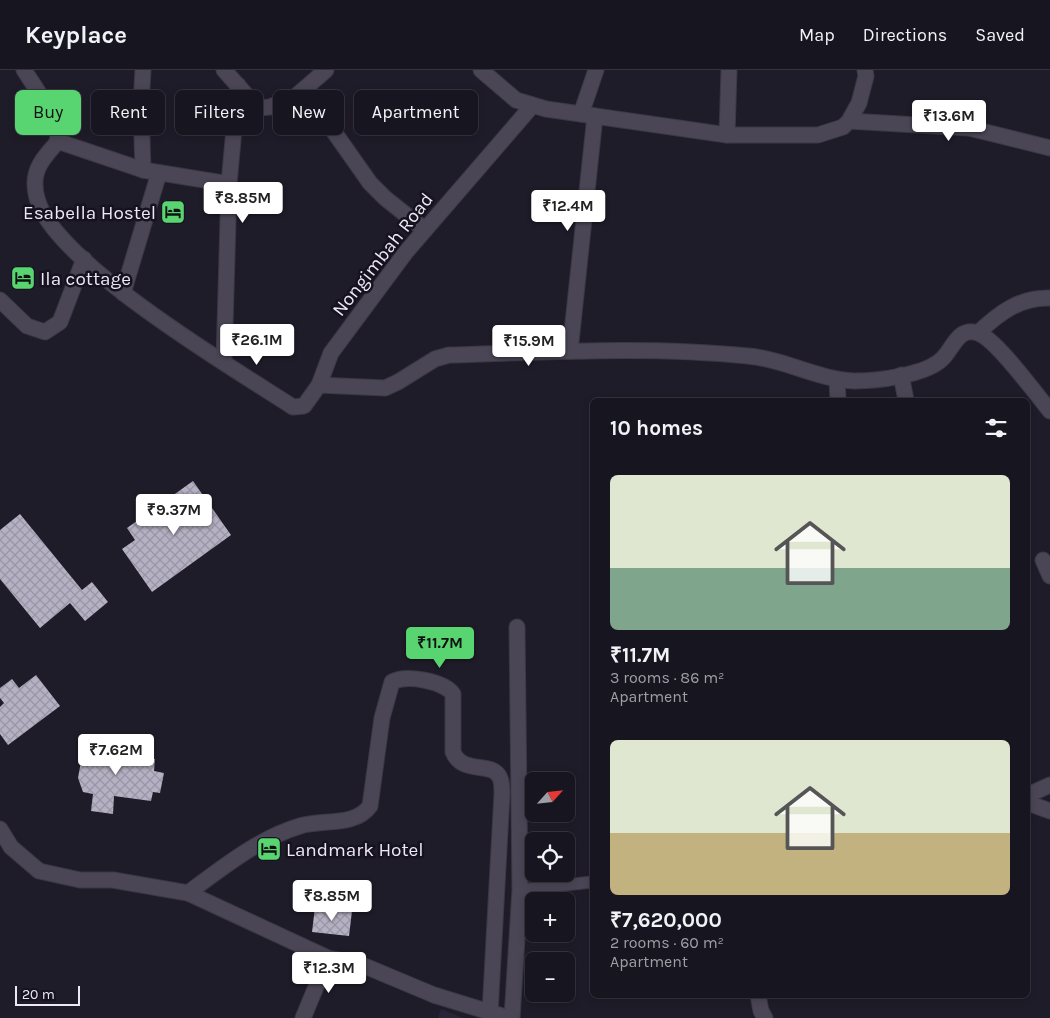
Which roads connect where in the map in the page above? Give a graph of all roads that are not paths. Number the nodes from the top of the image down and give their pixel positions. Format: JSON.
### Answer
{"nodes":[{"id":1,"x":24,"y":70,"type":"edge"},
{"id":2,"x":143,"y":70,"type":"edge"},
{"id":3,"x":224,"y":70,"type":"edge"},
{"id":4,"x":326,"y":70,"type":"edge"},
{"id":5,"x":481,"y":70,"type":"edge"},
{"id":6,"x":596,"y":70,"type":"edge"},
{"id":7,"x":729,"y":70,"type":"edge"},
{"id":8,"x":865,"y":70,"type":"edge"},
{"id":9,"x":238,"y":85,"type":"junction"},
{"id":10,"x":303,"y":90,"type":"edge"},
{"id":11,"x":273,"y":106,"type":"edge"},
{"id":12,"x":532,"y":106,"type":"junction"},
{"id":13,"x":588,"y":115,"type":"junction"},
{"id":14,"x":849,"y":121,"type":"junction"},
{"id":15,"x":336,"y":135,"type":"edge"},
{"id":16,"x":727,"y":135,"type":"junction"},
{"id":17,"x":57,"y":141,"type":"junction"},
{"id":18,"x":1050,"y":148,"type":"edge"},
{"id":19,"x":143,"y":170,"type":"junction"},
{"id":20,"x":159,"y":173,"type":"junction"},
{"id":21,"x":229,"y":184,"type":"junction"},
{"id":22,"x":425,"y":230,"type":"junction"},
{"id":23,"x":84,"y":260,"type":"junction"},
{"id":24,"x":123,"y":293,"type":"junction"},
{"id":25,"x":1050,"y":298,"type":"edge"},
{"id":26,"x":0,"y":300,"type":"edge"},
{"id":27,"x":978,"y":333,"type":"junction"},
{"id":28,"x":570,"y":351,"type":"junction"},
{"id":29,"x":224,"y":362,"type":"junction"},
{"id":30,"x":901,"y":376,"type":"junction"},
{"id":31,"x":837,"y":380,"type":"junction"},
{"id":32,"x":319,"y":385,"type":"junction"},
{"id":33,"x":838,"y":398,"type":"edge"},
{"id":34,"x":906,"y":398,"type":"edge"},
{"id":35,"x":1050,"y":411,"type":"edge"},
{"id":36,"x":1043,"y":560,"type":"dead end"},
{"id":37,"x":1050,"y":576,"type":"edge"},
{"id":38,"x":517,"y":627,"type":"dead end"},
{"id":39,"x":1050,"y":785,"type":"edge"},
{"id":40,"x":1030,"y":794,"type":"edge"},
{"id":41,"x":1030,"y":804,"type":"edge"},
{"id":42,"x":1050,"y":811,"type":"edge"},
{"id":43,"x":0,"y":829,"type":"edge"},
{"id":44,"x":590,"y":882,"type":"edge"},
{"id":45,"x":520,"y":890,"type":"junction"},
{"id":46,"x":188,"y":893,"type":"junction"},
{"id":47,"x":328,"y":958,"type":"junction"},
{"id":48,"x":759,"y":998,"type":"edge"},
{"id":49,"x":490,"y":1013,"type":"junction"},
{"id":50,"x":303,"y":1018,"type":"edge"},
{"id":51,"x":511,"y":1018,"type":"edge"},
{"id":52,"x":765,"y":1018,"type":"edge"}],
"edges":[{"from":1,"to":17,"type":"street"},
{"from":2,"to":19,"type":"street"},
{"from":3,"to":9,"type":"street"},
{"from":4,"to":10,"type":"street"},
{"from":5,"to":12,"type":"street"},
{"from":6,"to":13,"type":"street"},
{"from":7,"to":16,"type":"street"},
{"from":8,"to":14,"type":"street"},
{"from":9,"to":11,"type":"street"},
{"from":9,"to":21,"type":"street"},
{"from":12,"to":13,"type":"street"},
{"from":12,"to":22,"type":"street","name":"Nongimbah Road"},
{"from":13,"to":16,"type":"street"},
{"from":13,"to":28,"type":"street"},
{"from":14,"to":16,"type":"street"},
{"from":14,"to":18,"type":"street"},
{"from":15,"to":22,"type":"street"},
{"from":17,"to":19,"type":"street"},
{"from":17,"to":23,"type":"street","name":"Nongimbah Road"},
{"from":19,"to":20,"type":"street"},
{"from":20,"to":21,"type":"street"},
{"from":20,"to":24,"type":"street"},
{"from":21,"to":29,"type":"street"},
{"from":22,"to":32,"type":"street","name":"Nongimbah Road"},
{"from":23,"to":24,"type":"street","name":"Nongimbah Road"},
{"from":23,"to":26,"type":"street"},
{"from":24,"to":29,"type":"street","name":"Nongimbah Road"},
{"from":25,"to":27,"type":"street"},
{"from":27,"to":30,"type":"street"},
{"from":27,"to":35,"type":"street"},
{"from":28,"to":31,"type":"street"},
{"from":28,"to":32,"type":"street"},
{"from":29,"to":32,"type":"street","name":"Nongimbah Road"},
{"from":30,"to":31,"type":"street"},
{"from":30,"to":34,"type":"street"},
{"from":31,"to":33,"type":"street"},
{"from":36,"to":37,"type":"street"},
{"from":38,"to":45,"type":"street"},
{"from":39,"to":40,"type":"street"},
{"from":41,"to":42,"type":"street"},
{"from":43,"to":46,"type":"street"},
{"from":44,"to":45,"type":"lane"},
{"from":45,"to":51,"type":"street"},
{"from":46,"to":47,"type":"street"},
{"from":46,"to":49,"type":"street"},
{"from":47,"to":49,"type":"street"},
{"from":47,"to":50,"type":"street"},
{"from":48,"to":52,"type":"street"},
{"from":49,"to":51,"type":"street"}]}
